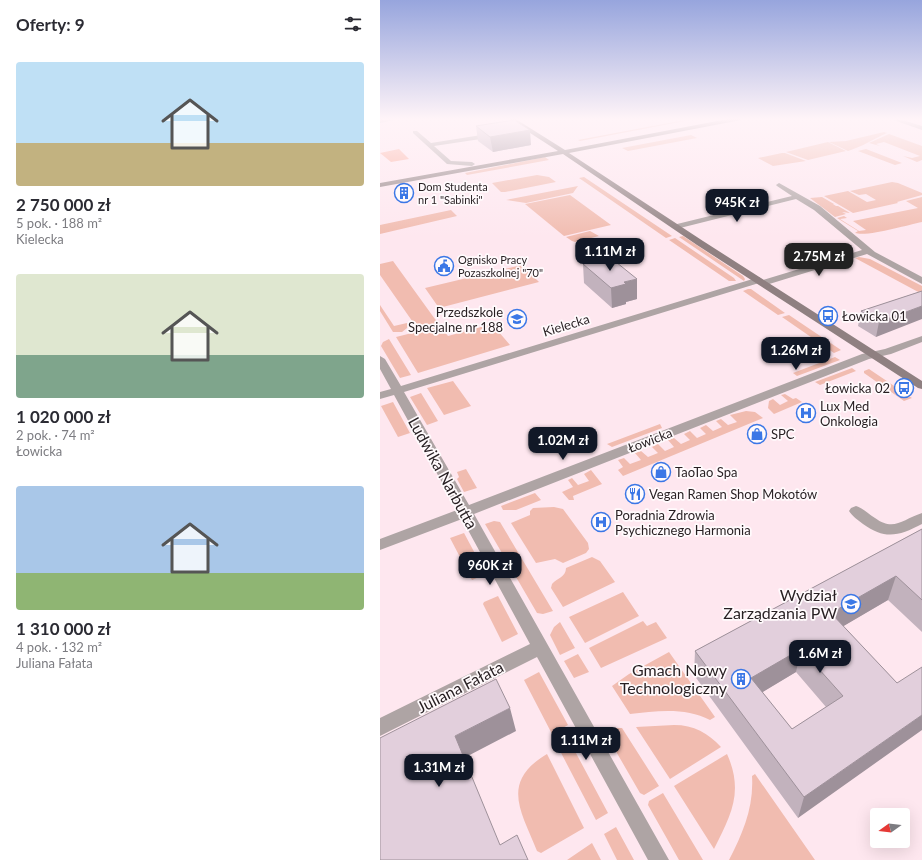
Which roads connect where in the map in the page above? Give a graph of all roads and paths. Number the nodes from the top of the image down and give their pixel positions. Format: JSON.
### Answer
{"nodes":[{"id":1,"x":443,"y":158,"type":"edge"},
{"id":2,"x":510,"y":158,"type":"edge"},
{"id":3,"x":520,"y":158,"type":"edge"},
{"id":4,"x":574,"y":158,"type":"edge"},
{"id":5,"x":449,"y":164,"type":"junction"},
{"id":6,"x":472,"y":164,"type":"junction"},
{"id":7,"x":440,"y":170,"type":"junction"},
{"id":8,"x":380,"y":181,"type":"edge"},
{"id":9,"x":380,"y":185,"type":"edge"},
{"id":10,"x":779,"y":185,"type":"dead end"},
{"id":11,"x":793,"y":198,"type":"dead end"},
{"id":12,"x":676,"y":227,"type":"junction"},
{"id":13,"x":868,"y":251,"type":"junction"},
{"id":14,"x":761,"y":281,"type":"junction"},
{"id":15,"x":922,"y":281,"type":"edge"},
{"id":16,"x":922,"y":339,"type":"edge"},
{"id":17,"x":873,"y":354,"type":"junction"},
{"id":18,"x":380,"y":359,"type":"edge"},
{"id":19,"x":922,"y":386,"type":"edge"},
{"id":20,"x":398,"y":391,"type":"junction"},
{"id":21,"x":380,"y":396,"type":"edge"},
{"id":22,"x":856,"y":511,"type":"dead end"},
{"id":23,"x":465,"y":512,"type":"junction"},
{"id":24,"x":922,"y":518,"type":"edge"},
{"id":25,"x":380,"y":545,"type":"edge"},
{"id":26,"x":540,"y":647,"type":"junction"},
{"id":27,"x":380,"y":727,"type":"edge"},
{"id":28,"x":659,"y":860,"type":"edge"}],
"edges":[{"from":1,"to":5,"type":"street"},
{"from":2,"to":6,"type":"main road"},
{"from":3,"to":9,"type":"main road"},
{"from":4,"to":12,"type":"main road"},
{"from":5,"to":6,"type":"street"},
{"from":5,"to":7,"type":"street"},
{"from":6,"to":7,"type":"main road"},
{"from":7,"to":8,"type":"main road"},
{"from":10,"to":13,"type":"street"},
{"from":11,"to":12,"type":"street"},
{"from":12,"to":14,"type":"main road"},
{"from":13,"to":14,"type":"street","name":"Kielecka"},
{"from":13,"to":15,"type":"street"},
{"from":14,"to":17,"type":"main road"},
{"from":14,"to":20,"type":"street","name":"Kielecka"},
{"from":16,"to":17,"type":"street","name":"Łowicka"},
{"from":17,"to":19,"type":"main road"},
{"from":17,"to":23,"type":"street","name":"Łowicka"},
{"from":18,"to":20,"type":"street","name":"Ludwika Narbutta"},
{"from":20,"to":21,"type":"street","name":"Kielecka"},
{"from":20,"to":23,"type":"street","name":"Ludwika Narbutta"},
{"from":22,"to":24,"type":"street"},
{"from":23,"to":25,"type":"street","name":"Łowicka"},
{"from":23,"to":26,"type":"street","name":"Ludwika Narbutta"},
{"from":26,"to":27,"type":"street","name":"Juliana Fałata"},
{"from":26,"to":28,"type":"street","name":"Ludwika Narbutta"}]}
